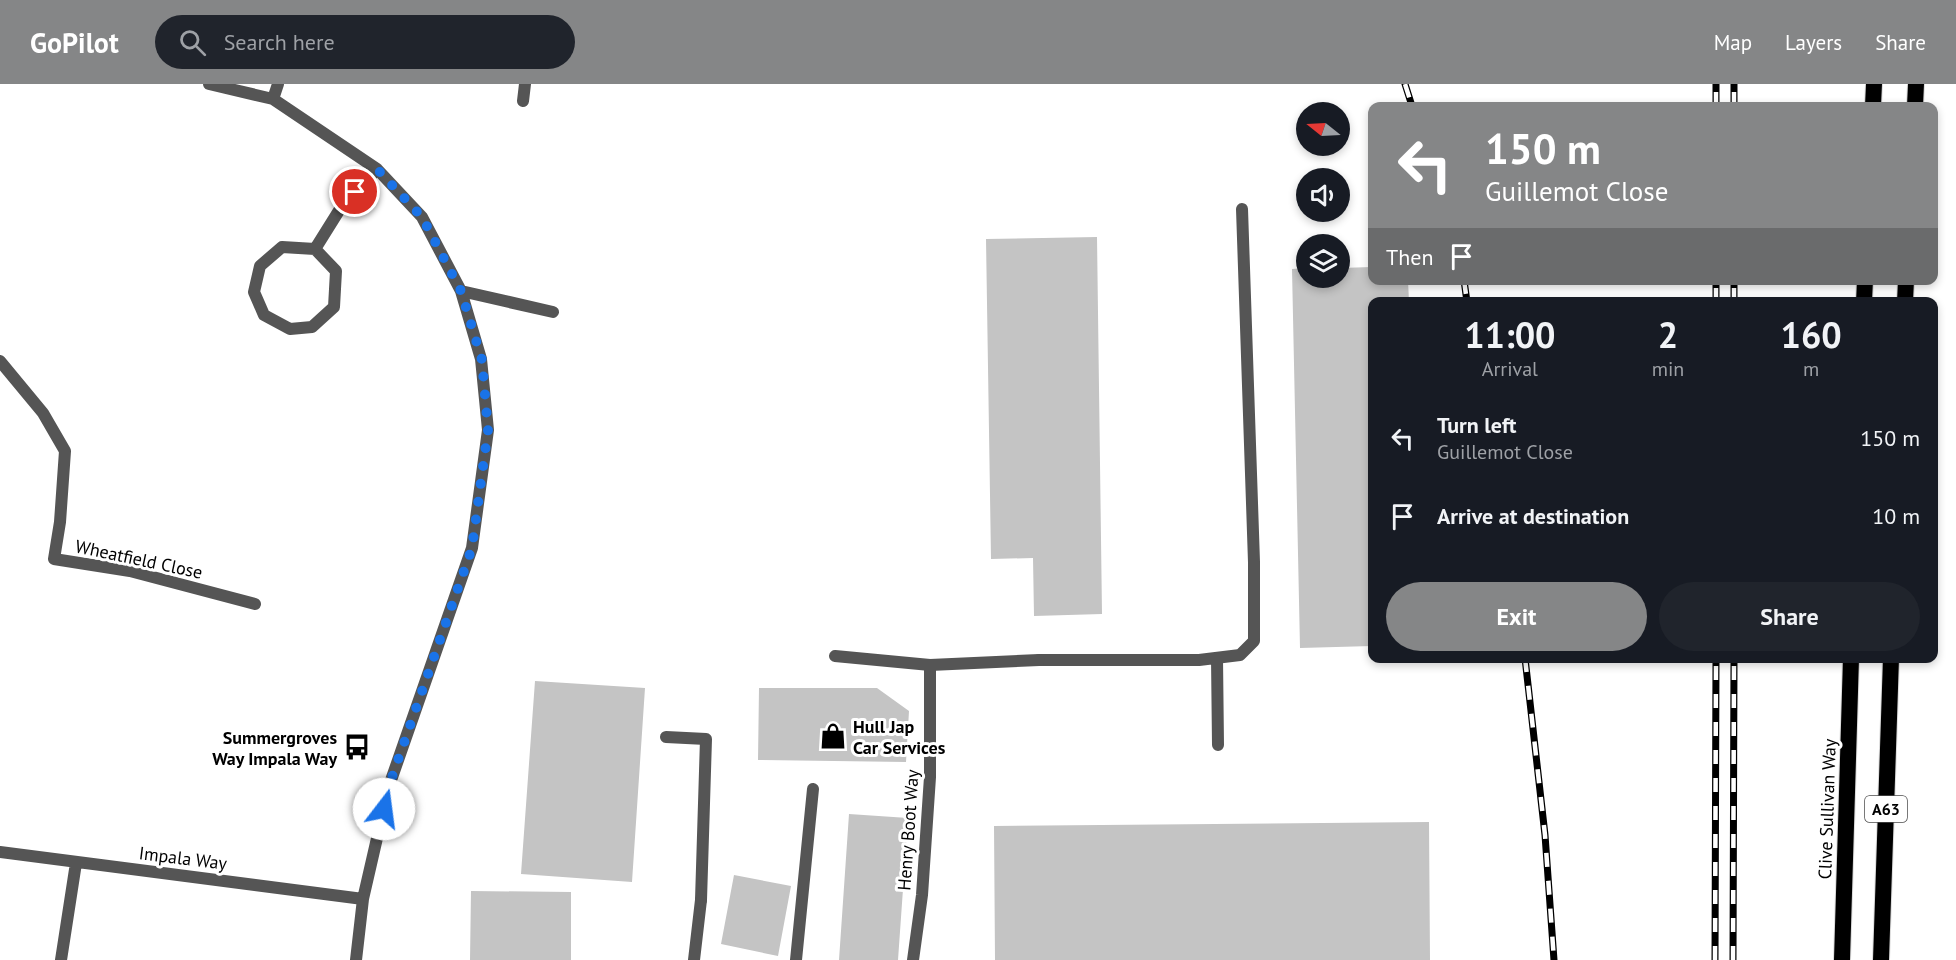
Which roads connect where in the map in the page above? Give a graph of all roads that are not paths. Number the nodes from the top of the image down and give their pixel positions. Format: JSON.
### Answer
{"nodes":[{"id":1,"x":209,"y":84,"type":"edge"},
{"id":2,"x":278,"y":84,"type":"edge"},
{"id":3,"x":525,"y":84,"type":"edge"},
{"id":4,"x":1874,"y":84,"type":"edge"},
{"id":5,"x":1916,"y":84,"type":"edge"},
{"id":6,"x":273,"y":99,"type":"junction"},
{"id":7,"x":523,"y":101,"type":"dead end"},
{"id":8,"x":1873,"y":102,"type":"edge"},
{"id":9,"x":1915,"y":102,"type":"edge"},
{"id":10,"x":377,"y":169,"type":"junction"},
{"id":11,"x":1242,"y":209,"type":"dead end"},
{"id":12,"x":315,"y":249,"type":"junction"},
{"id":13,"x":461,"y":291,"type":"junction"},
{"id":14,"x":553,"y":312,"type":"dead end"},
{"id":15,"x":0,"y":361,"type":"edge"},
{"id":16,"x":255,"y":604,"type":"dead end"},
{"id":17,"x":836,"y":656,"type":"dead end"},
{"id":18,"x":1217,"y":658,"type":"junction"},
{"id":19,"x":1851,"y":663,"type":"edge"},
{"id":20,"x":1891,"y":663,"type":"edge"},
{"id":21,"x":930,"y":665,"type":"junction"},
{"id":22,"x":666,"y":737,"type":"dead end"},
{"id":23,"x":1218,"y":745,"type":"dead end"},
{"id":24,"x":813,"y":789,"type":"dead end"},
{"id":25,"x":0,"y":852,"type":"edge"},
{"id":26,"x":76,"y":863,"type":"junction"},
{"id":27,"x":363,"y":899,"type":"junction"},
{"id":28,"x":61,"y":960,"type":"edge"},
{"id":29,"x":356,"y":960,"type":"edge"},
{"id":30,"x":694,"y":960,"type":"edge"},
{"id":31,"x":796,"y":960,"type":"edge"},
{"id":32,"x":913,"y":960,"type":"edge"},
{"id":33,"x":1842,"y":960,"type":"edge"},
{"id":34,"x":1881,"y":960,"type":"edge"}],
"edges":[{"from":1,"to":6,"type":"street"},
{"from":2,"to":6,"type":"street"},
{"from":3,"to":7,"type":"street"},
{"from":4,"to":8,"type":"highway"},
{"from":5,"to":9,"type":"highway"},
{"from":6,"to":10,"type":"street"},
{"from":10,"to":12,"type":"street"},
{"from":10,"to":13,"type":"street"},
{"from":11,"to":18,"type":"street"},
{"from":12,"to":12,"type":"street"},
{"from":13,"to":14,"type":"street"},
{"from":13,"to":27,"type":"street"},
{"from":15,"to":16,"type":"street","name":"Wheatfield Close"},
{"from":17,"to":21,"type":"street"},
{"from":18,"to":21,"type":"street"},
{"from":18,"to":23,"type":"street"},
{"from":19,"to":33,"type":"highway","name":"Clive Sullivan Way","number":"A63"},
{"from":20,"to":34,"type":"highway","number":"A63"},
{"from":21,"to":32,"type":"street","name":"Henry Boot Way"},
{"from":22,"to":30,"type":"street"},
{"from":24,"to":31,"type":"street"},
{"from":25,"to":26,"type":"street","name":"Impala Way"},
{"from":26,"to":27,"type":"street","name":"Impala Way"},
{"from":26,"to":28,"type":"street"},
{"from":27,"to":29,"type":"street"}]}
